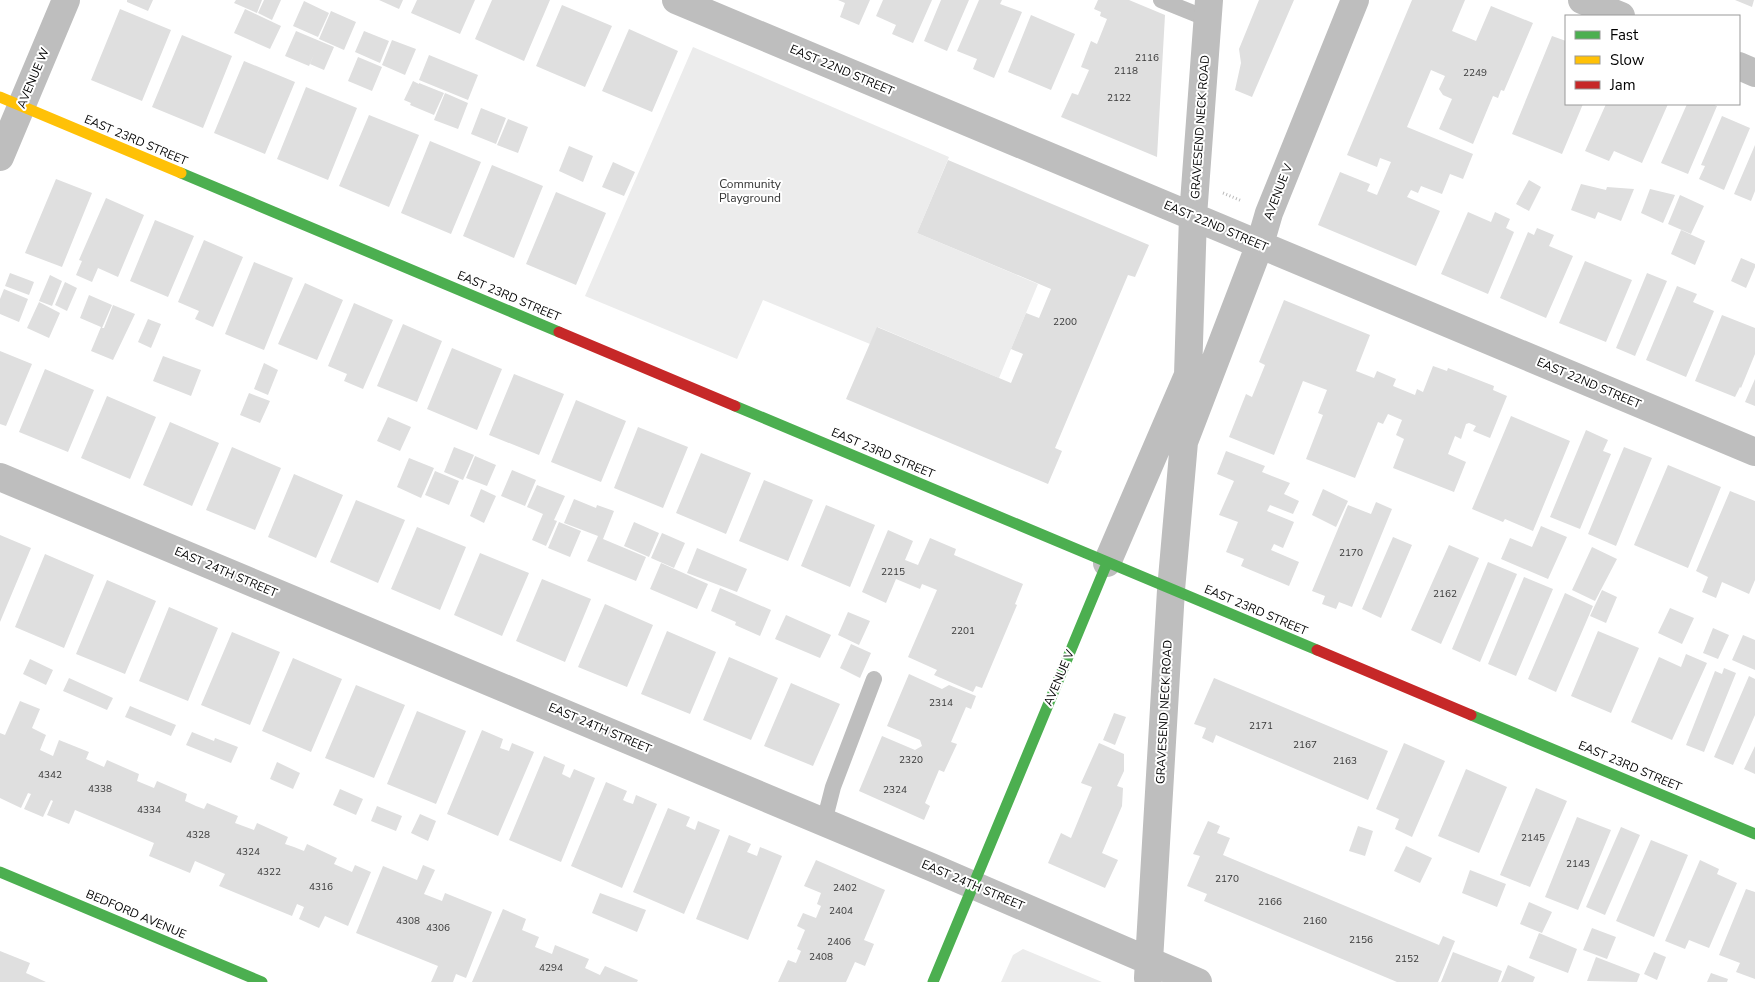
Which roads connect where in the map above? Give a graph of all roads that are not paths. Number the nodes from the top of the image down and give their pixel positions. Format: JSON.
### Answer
{"nodes":[{"id":1,"x":66,"y":0,"type":"edge"},
{"id":2,"x":676,"y":0,"type":"edge"},
{"id":3,"x":1160,"y":0,"type":"edge"},
{"id":4,"x":1355,"y":0,"type":"edge"},
{"id":5,"x":1582,"y":0,"type":"edge"},
{"id":6,"x":1209,"y":9,"type":"edge"},
{"id":7,"x":1619,"y":15,"type":"edge"},
{"id":8,"x":1740,"y":66,"type":"edge"},
{"id":9,"x":1755,"y":73,"type":"edge"},
{"id":10,"x":10,"y":102,"type":"edge"},
{"id":11,"x":0,"y":157,"type":"edge"},
{"id":12,"x":1193,"y":216,"type":"junction"},
{"id":13,"x":1260,"y":244,"type":"junction"},
{"id":14,"x":1188,"y":375,"type":"joint"},
{"id":15,"x":1184,"y":442,"type":"joint"},
{"id":16,"x":1755,"y":452,"type":"edge"},
{"id":17,"x":0,"y":477,"type":"edge"},
{"id":18,"x":1108,"y":563,"type":"junction"},
{"id":19,"x":1171,"y":590,"type":"junction"},
{"id":20,"x":874,"y":679,"type":"dead end"},
{"id":21,"x":824,"y":822,"type":"junction"},
{"id":22,"x":1755,"y":834,"type":"edge"},
{"id":23,"x":0,"y":872,"type":"edge"},
{"id":24,"x":973,"y":886,"type":"junction"},
{"id":25,"x":1149,"y":972,"type":"edge"},
{"id":26,"x":262,"y":982,"type":"edge"},
{"id":27,"x":933,"y":982,"type":"edge"},
{"id":28,"x":1198,"y":982,"type":"edge"}],
"edges":[{"from":1,"to":10,"type":"street","name":"AVENUE W"},
{"from":2,"to":12,"type":"street","name":"EAST 22ND STREET"},
{"from":3,"to":6,"type":"lane"},
{"from":4,"to":13,"type":"street","name":"AVENUE V"},
{"from":5,"to":7,"type":"street"},
{"from":6,"to":12,"type":"street","name":"GRAVESEND NECK ROAD"},
{"from":8,"to":9,"type":"street"},
{"from":10,"to":11,"type":"street","name":"AVENUE W"},
{"from":10,"to":18,"type":"street","name":"EAST 23RD STREET"},
{"from":12,"to":13,"type":"street","name":"EAST 22ND STREET"},
{"from":12,"to":14,"type":"street","name":"GRAVESEND NECK ROAD"},
{"from":13,"to":15,"type":"street","name":"AVENUE V"},
{"from":13,"to":16,"type":"street","name":"EAST 22ND STREET"},
{"from":14,"to":18,"type":"street","name":"AVENUE V"},
{"from":15,"to":19,"type":"street","name":"GRAVESEND NECK ROAD"},
{"from":17,"to":21,"type":"street","name":"EAST 24TH STREET"},
{"from":18,"to":19,"type":"street","name":"EAST 23RD STREET"},
{"from":18,"to":24,"type":"street","name":"AVENUE V"},
{"from":19,"to":22,"type":"street","name":"EAST 23RD STREET"},
{"from":19,"to":25,"type":"street","name":"GRAVESEND NECK ROAD"},
{"from":20,"to":21,"type":"lane"},
{"from":21,"to":24,"type":"street","name":"EAST 24TH STREET"},
{"from":23,"to":26,"type":"street","name":"BEDFORD AVENUE"},
{"from":24,"to":25,"type":"street","name":"EAST 24TH STREET"},
{"from":24,"to":27,"type":"street","name":"AVENUE V"},
{"from":25,"to":28,"type":"street","name":"EAST 24TH STREET"}]}
